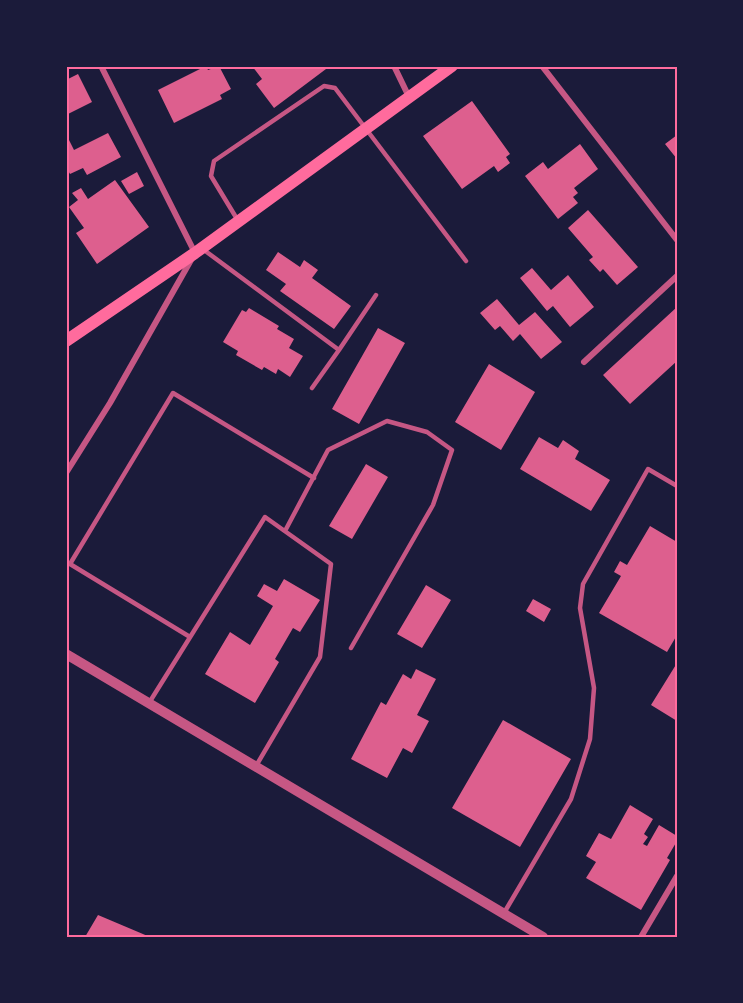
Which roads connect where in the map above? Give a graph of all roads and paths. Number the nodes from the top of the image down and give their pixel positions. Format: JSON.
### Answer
{"nodes":[{"id":1,"x":101,"y":66,"type":"edge"},
{"id":2,"x":394,"y":66,"type":"edge"},
{"id":3,"x":452,"y":66,"type":"edge"},
{"id":4,"x":542,"y":66,"type":"edge"},
{"id":5,"x":410,"y":97,"type":"junction"},
{"id":6,"x":366,"y":128,"type":"junction"},
{"id":7,"x":239,"y":221,"type":"junction"},
{"id":8,"x":677,"y":240,"type":"edge"},
{"id":9,"x":198,"y":251,"type":"junction"},
{"id":10,"x":466,"y":261,"type":"dead end"},
{"id":11,"x":677,"y":276,"type":"edge"},
{"id":12,"x":376,"y":295,"type":"dead end"},
{"id":13,"x":66,"y":341,"type":"edge"},
{"id":14,"x":339,"y":350,"type":"junction"},
{"id":15,"x":584,"y":362,"type":"dead end"},
{"id":16,"x":312,"y":388,"type":"dead end"},
{"id":17,"x":66,"y":473,"type":"edge"},
{"id":18,"x":314,"y":478,"type":"junction"},
{"id":19,"x":677,"y":486,"type":"edge"},
{"id":20,"x":285,"y":531,"type":"junction"},
{"id":21,"x":190,"y":637,"type":"junction"},
{"id":22,"x":351,"y":648,"type":"dead end"},
{"id":23,"x":66,"y":654,"type":"edge"},
{"id":24,"x":149,"y":703,"type":"junction"},
{"id":25,"x":256,"y":766,"type":"junction"},
{"id":26,"x":677,"y":876,"type":"edge"},
{"id":27,"x":504,"y":913,"type":"junction"},
{"id":28,"x":543,"y":937,"type":"edge"},
{"id":29,"x":641,"y":937,"type":"edge"}],
"edges":[{"from":1,"to":9,"type":"street"},
{"from":2,"to":5,"type":"street"},
{"from":3,"to":5,"type":"main road"},
{"from":4,"to":8,"type":"street"},
{"from":5,"to":6,"type":"main road"},
{"from":6,"to":7,"type":"main road"},
{"from":6,"to":7,"type":"lane"},
{"from":6,"to":10,"type":"lane"},
{"from":7,"to":9,"type":"main road"},
{"from":9,"to":13,"type":"main road"},
{"from":9,"to":14,"type":"lane"},
{"from":9,"to":17,"type":"street"},
{"from":11,"to":15,"type":"street"},
{"from":12,"to":14,"type":"lane"},
{"from":14,"to":16,"type":"lane"},
{"from":18,"to":20,"type":"lane"},
{"from":18,"to":21,"type":"lane"},
{"from":18,"to":22,"type":"lane"},
{"from":19,"to":27,"type":"lane"},
{"from":20,"to":21,"type":"lane"},
{"from":20,"to":25,"type":"lane"},
{"from":21,"to":24,"type":"lane"},
{"from":23,"to":24,"type":"street"},
{"from":24,"to":25,"type":"street"},
{"from":25,"to":27,"type":"street"},
{"from":26,"to":29,"type":"street"},
{"from":27,"to":28,"type":"street"}]}
